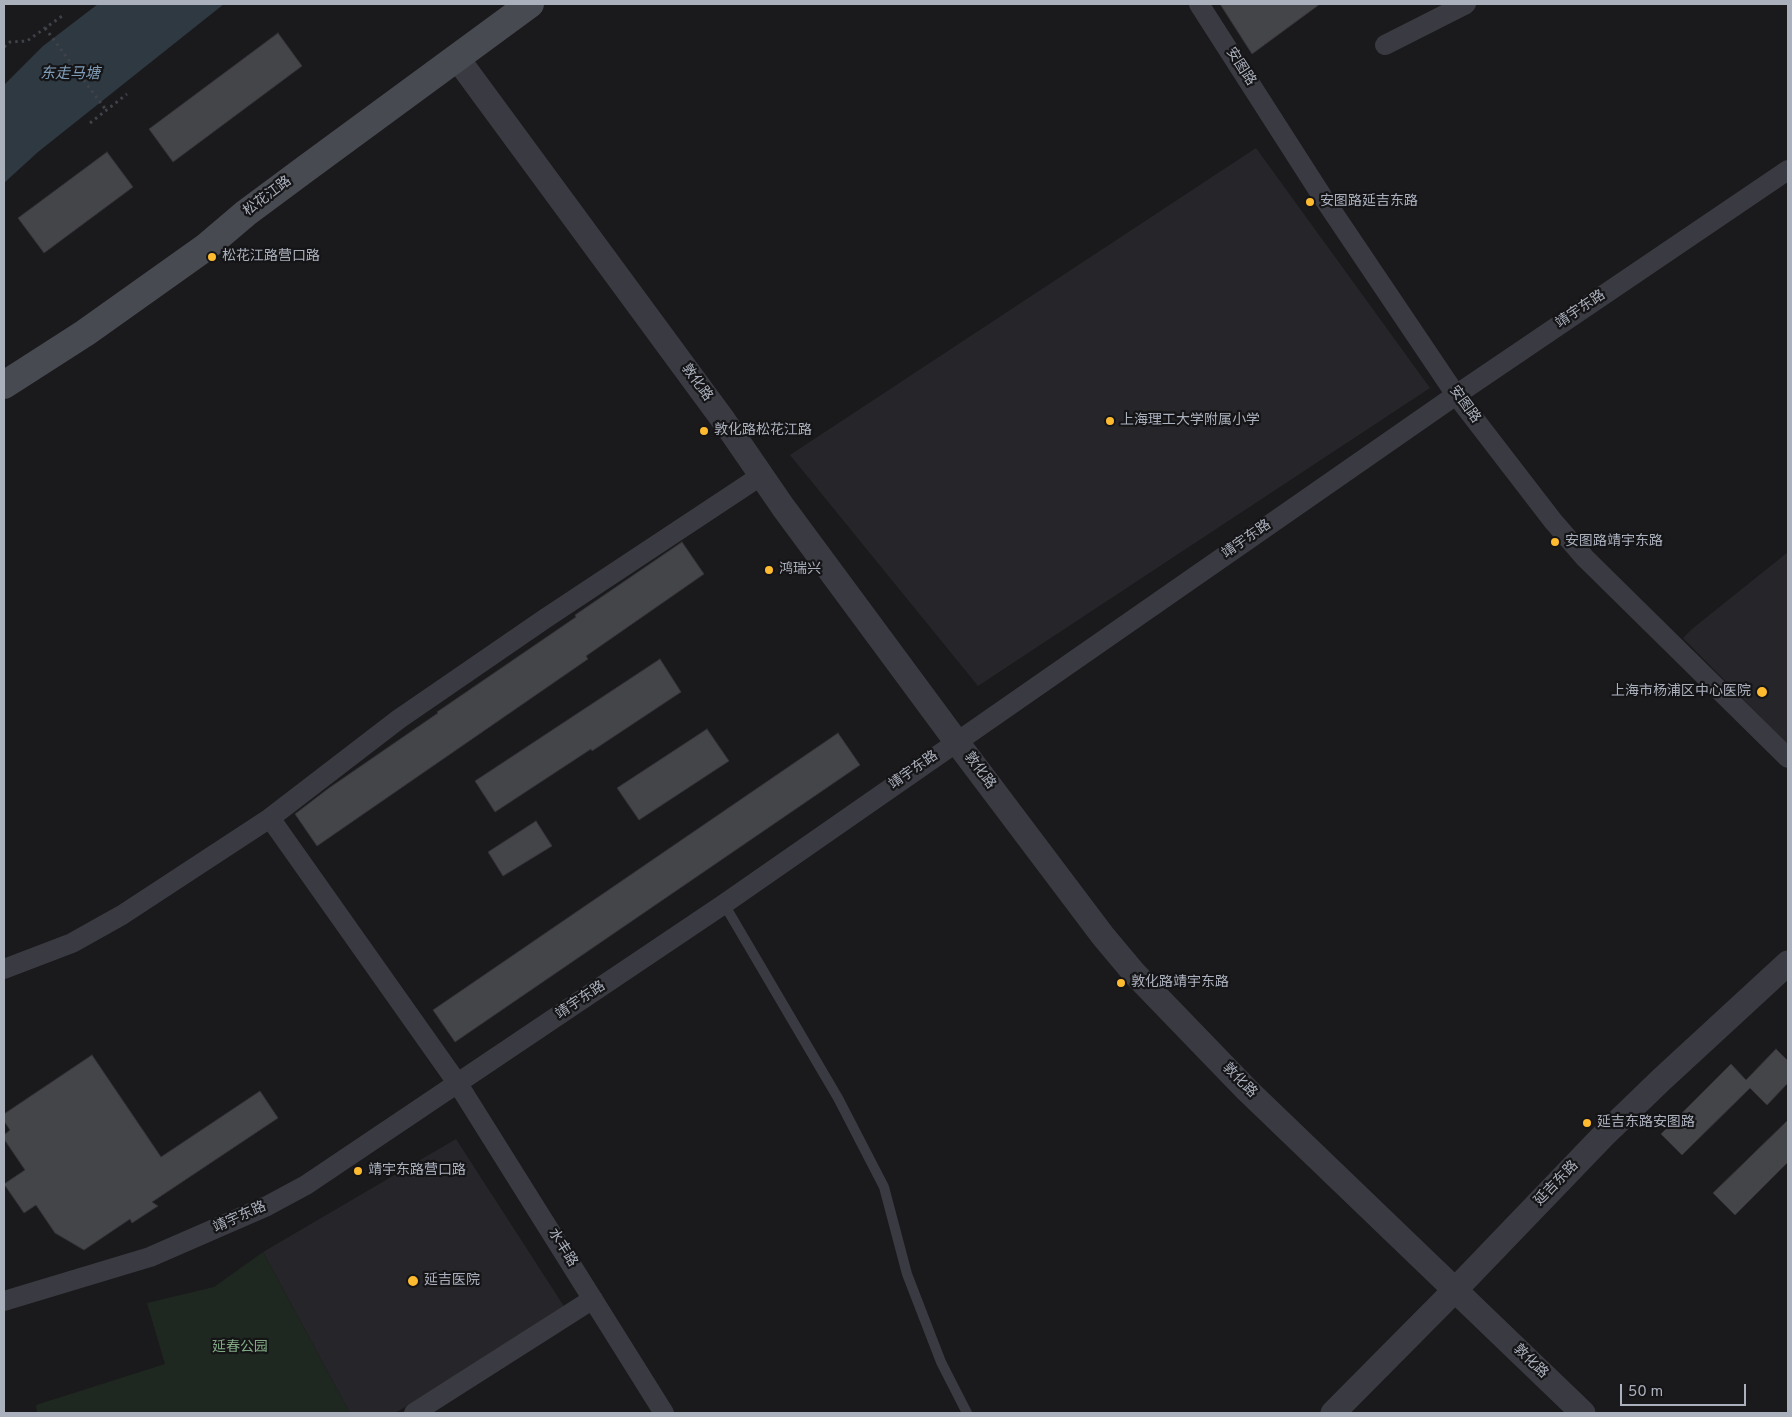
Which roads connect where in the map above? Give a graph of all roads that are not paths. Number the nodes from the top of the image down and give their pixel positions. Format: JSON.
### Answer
{"nodes":[{"id":1,"x":530,"y":4,"type":"edge"},
{"id":2,"x":1199,"y":4,"type":"edge"},
{"id":3,"x":1466,"y":4,"type":"edge"},
{"id":4,"x":1385,"y":45,"type":"dead end"},
{"id":5,"x":457,"y":58,"type":"junction"},
{"id":6,"x":1788,"y":170,"type":"edge"},
{"id":7,"x":4,"y":386,"type":"edge"},
{"id":8,"x":1456,"y":395,"type":"junction"},
{"id":9,"x":762,"y":475,"type":"junction"},
{"id":10,"x":956,"y":741,"type":"junction"},
{"id":11,"x":1788,"y":758,"type":"edge"},
{"id":12,"x":270,"y":818,"type":"junction"},
{"id":13,"x":724,"y":904,"type":"junction"},
{"id":14,"x":1788,"y":963,"type":"edge"},
{"id":15,"x":4,"y":969,"type":"edge"},
{"id":16,"x":458,"y":1084,"type":"junction"},
{"id":17,"x":1455,"y":1290,"type":"junction"},
{"id":18,"x":593,"y":1299,"type":"junction"},
{"id":19,"x":4,"y":1301,"type":"edge"},
{"id":20,"x":414,"y":1413,"type":"edge"},
{"id":21,"x":664,"y":1413,"type":"edge"},
{"id":22,"x":967,"y":1413,"type":"edge"},
{"id":23,"x":1332,"y":1413,"type":"edge"},
{"id":24,"x":1583,"y":1413,"type":"edge"}],
"edges":[{"from":1,"to":5,"type":"main road","name":"松花江路"},
{"from":2,"to":8,"type":"street","name":"安图路"},
{"from":3,"to":4,"type":"street"},
{"from":5,"to":7,"type":"main road","name":"松花江路"},
{"from":5,"to":9,"type":"street","name":"敦化路"},
{"from":6,"to":8,"type":"street","name":"靖宇东路"},
{"from":8,"to":10,"type":"street","name":"靖宇东路"},
{"from":8,"to":11,"type":"street","name":"安图路"},
{"from":9,"to":10,"type":"street","name":"敦化路"},
{"from":9,"to":12,"type":"street"},
{"from":10,"to":13,"type":"street","name":"靖宇东路"},
{"from":10,"to":17,"type":"street","name":"敦化路"},
{"from":12,"to":15,"type":"street"},
{"from":12,"to":16,"type":"street","name":"水丰路"},
{"from":13,"to":16,"type":"street","name":"靖宇东路"},
{"from":13,"to":22,"type":"lane"},
{"from":14,"to":17,"type":"street","name":"延吉东路"},
{"from":16,"to":18,"type":"street","name":"水丰路"},
{"from":16,"to":19,"type":"street","name":"靖宇东路"},
{"from":17,"to":23,"type":"street","name":"延吉东路"},
{"from":17,"to":24,"type":"street","name":"敦化路"},
{"from":18,"to":20,"type":"street"},
{"from":18,"to":21,"type":"street","name":"水丰路"}]}
